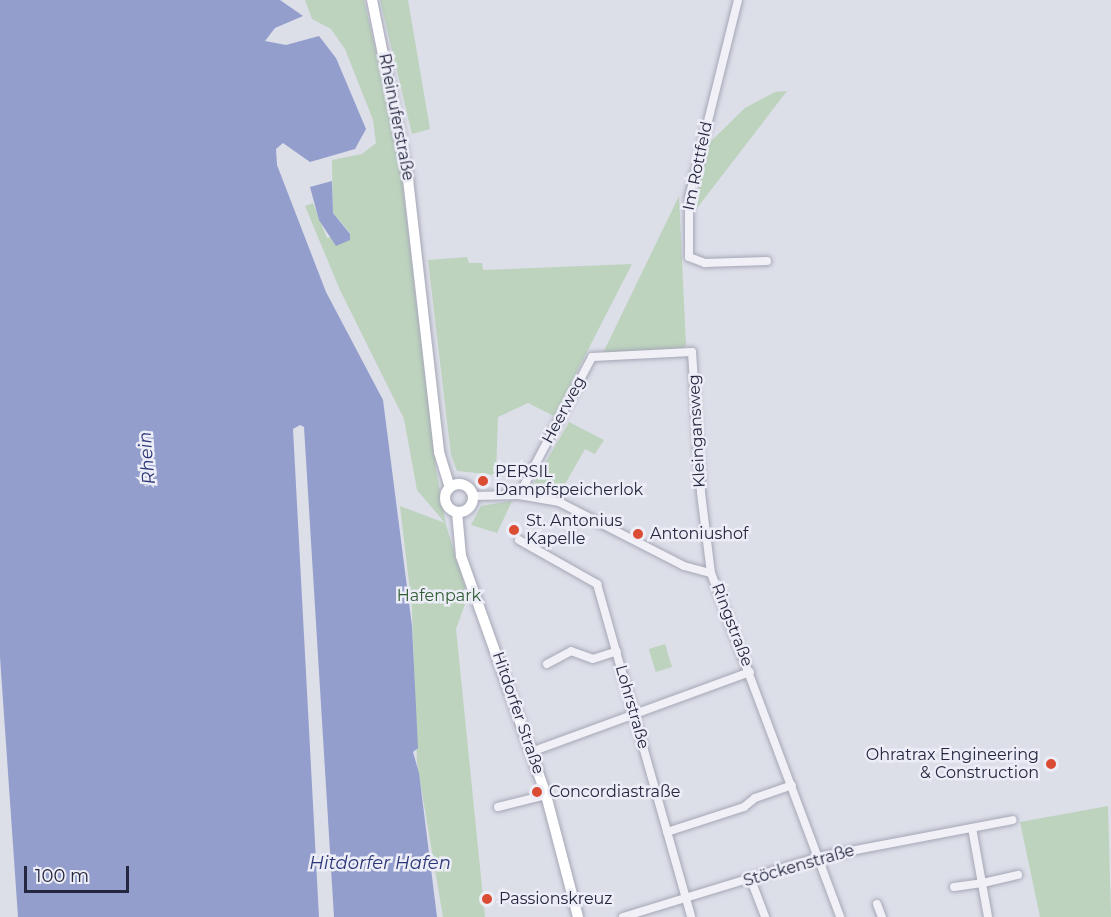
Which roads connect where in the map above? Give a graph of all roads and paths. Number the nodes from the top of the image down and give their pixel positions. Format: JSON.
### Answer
{"nodes":[{"id":1,"x":372,"y":0,"type":"edge"},
{"id":2,"x":738,"y":0,"type":"edge"},
{"id":3,"x":767,"y":261,"type":"dead end"},
{"id":4,"x":592,"y":357,"type":"joint"},
{"id":5,"x":450,"y":487,"type":"junction"},
{"id":6,"x":519,"y":495,"type":"junction"},
{"id":7,"x":473,"y":496,"type":"junction"},
{"id":8,"x":457,"y":512,"type":"junction"},
{"id":9,"x":519,"y":540,"type":"dead end"},
{"id":10,"x":711,"y":573,"type":"junction"},
{"id":11,"x":617,"y":651,"type":"junction"},
{"id":12,"x":547,"y":664,"type":"dead end"},
{"id":13,"x":750,"y":672,"type":"junction"},
{"id":14,"x":634,"y":714,"type":"junction"},
{"id":15,"x":531,"y":752,"type":"junction"},
{"id":16,"x":792,"y":785,"type":"junction"},
{"id":17,"x":546,"y":795,"type":"junction"},
{"id":18,"x":498,"y":807,"type":"dead end"},
{"id":19,"x":1013,"y":820,"type":"dead end"},
{"id":20,"x":972,"y":828,"type":"junction"},
{"id":21,"x":667,"y":832,"type":"junction"},
{"id":22,"x":819,"y":857,"type":"junction"},
{"id":23,"x":1018,"y":875,"type":"dead end"},
{"id":24,"x":751,"y":880,"type":"junction"},
{"id":25,"x":982,"y":883,"type":"junction"},
{"id":26,"x":954,"y":887,"type":"dead end"},
{"id":27,"x":686,"y":900,"type":"junction"},
{"id":28,"x":877,"y":904,"type":"dead end"},
{"id":29,"x":578,"y":917,"type":"edge"},
{"id":30,"x":623,"y":917,"type":"edge"},
{"id":31,"x":691,"y":917,"type":"edge"},
{"id":32,"x":765,"y":917,"type":"edge"},
{"id":33,"x":840,"y":917,"type":"edge"},
{"id":34,"x":882,"y":917,"type":"edge"},
{"id":35,"x":988,"y":917,"type":"edge"}],
"edges":[{"from":1,"to":5,"type":"street","name":"Rheinuferstraße"},
{"from":2,"to":3,"type":"street","name":"Im Rottfeld"},
{"from":4,"to":6,"type":"street","name":"Heerweg"},
{"from":4,"to":10,"type":"street","name":"Kleingansweg"},
{"from":5,"to":7,"type":"street"},
{"from":5,"to":8,"type":"street"},
{"from":6,"to":7,"type":"street","name":"Ringstraße"},
{"from":6,"to":10,"type":"street","name":"Ringstraße"},
{"from":7,"to":8,"type":"street"},
{"from":8,"to":15,"type":"street","name":"Hitdorfer Straße"},
{"from":9,"to":11,"type":"street","name":"Lohrstraße"},
{"from":10,"to":13,"type":"street","name":"Ringstraße"},
{"from":11,"to":12,"type":"street"},
{"from":11,"to":14,"type":"street","name":"Lohrstraße"},
{"from":13,"to":14,"type":"street"},
{"from":13,"to":16,"type":"street","name":"Ringstraße"},
{"from":14,"to":15,"type":"street"},
{"from":14,"to":21,"type":"street","name":"Lohrstraße"},
{"from":15,"to":17,"type":"street","name":"Hitdorfer Straße"},
{"from":16,"to":21,"type":"street"},
{"from":16,"to":22,"type":"street","name":"Ringstraße"},
{"from":17,"to":18,"type":"street"},
{"from":17,"to":29,"type":"street","name":"Hitdorfer Straße"},
{"from":19,"to":20,"type":"street","name":"Stöckenstraße"},
{"from":20,"to":22,"type":"street","name":"Stöckenstraße"},
{"from":20,"to":25,"type":"street"},
{"from":21,"to":27,"type":"street","name":"Lohrstraße"},
{"from":22,"to":24,"type":"street","name":"Stöckenstraße"},
{"from":22,"to":33,"type":"street","name":"Ringstraße"},
{"from":23,"to":25,"type":"street"},
{"from":24,"to":27,"type":"street","name":"Stöckenstraße"},
{"from":24,"to":32,"type":"street"},
{"from":25,"to":26,"type":"street"},
{"from":25,"to":35,"type":"street"},
{"from":27,"to":30,"type":"street","name":"Stöckenstraße"},
{"from":27,"to":31,"type":"street","name":"Lohrstraße"},
{"from":28,"to":34,"type":"street"}]}
